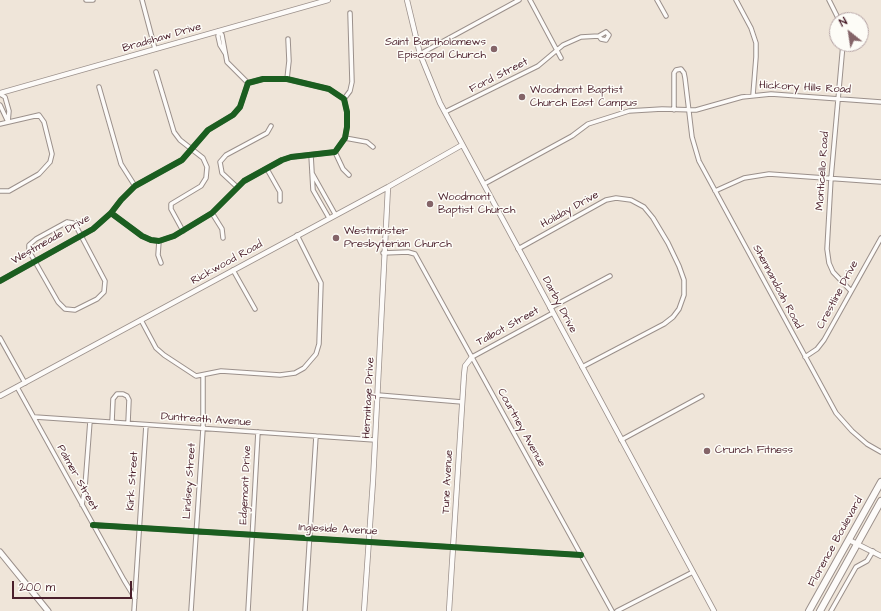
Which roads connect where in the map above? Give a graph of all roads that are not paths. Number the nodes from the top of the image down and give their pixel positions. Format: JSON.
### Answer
{"nodes":[{"id":1,"x":86,"y":0,"type":"edge"},
{"id":2,"x":93,"y":0,"type":"edge"},
{"id":3,"x":142,"y":0,"type":"edge"},
{"id":4,"x":328,"y":0,"type":"edge"},
{"id":5,"x":406,"y":0,"type":"edge"},
{"id":6,"x":519,"y":0,"type":"edge"},
{"id":7,"x":530,"y":0,"type":"edge"},
{"id":8,"x":657,"y":0,"type":"edge"},
{"id":9,"x":736,"y":0,"type":"edge"},
{"id":10,"x":829,"y":0,"type":"edge"},
{"id":11,"x":835,"y":12,"type":"edge"},
{"id":12,"x":350,"y":13,"type":"dead end"},
{"id":13,"x":666,"y":16,"type":"dead end"},
{"id":14,"x":219,"y":32,"type":"junction"},
{"id":15,"x":599,"y":36,"type":"dead end"},
{"id":16,"x":288,"y":39,"type":"dead end"},
{"id":17,"x":155,"y":49,"type":"junction"},
{"id":18,"x":557,"y":49,"type":"junction"},
{"id":19,"x":842,"y":52,"type":"edge"},
{"id":20,"x":420,"y":54,"type":"junction"},
{"id":21,"x":561,"y":58,"type":"dead end"},
{"id":22,"x":156,"y":72,"type":"dead end"},
{"id":23,"x":287,"y":79,"type":"junction"},
{"id":24,"x":248,"y":83,"type":"junction"},
{"id":25,"x":98,"y":87,"type":"dead end"},
{"id":26,"x":0,"y":93,"type":"edge"},
{"id":27,"x":753,"y":95,"type":"junction"},
{"id":28,"x":838,"y":98,"type":"junction"},
{"id":29,"x":344,"y":99,"type":"junction"},
{"id":30,"x":881,"y":102,"type":"edge"},
{"id":31,"x":0,"y":105,"type":"edge"},
{"id":32,"x":674,"y":110,"type":"junction"},
{"id":33,"x":689,"y":111,"type":"junction"},
{"id":34,"x":445,"y":112,"type":"junction"},
{"id":35,"x":8,"y":122,"type":"junction"},
{"id":36,"x":0,"y":124,"type":"edge"},
{"id":37,"x":271,"y":126,"type":"dead end"},
{"id":38,"x":345,"y":138,"type":"junction"},
{"id":39,"x":462,"y":145,"type":"junction"},
{"id":40,"x":373,"y":147,"type":"dead end"},
{"id":41,"x":192,"y":150,"type":"junction"},
{"id":42,"x":335,"y":152,"type":"junction"},
{"id":43,"x":311,"y":155,"type":"junction"},
{"id":44,"x":267,"y":169,"type":"junction"},
{"id":45,"x":312,"y":172,"type":"junction"},
{"id":46,"x":349,"y":175,"type":"dead end"},
{"id":47,"x":831,"y":178,"type":"junction"},
{"id":48,"x":881,"y":182,"type":"edge"},
{"id":49,"x":484,"y":184,"type":"junction"},
{"id":50,"x":135,"y":186,"type":"junction"},
{"id":51,"x":237,"y":187,"type":"junction"},
{"id":52,"x":388,"y":187,"type":"junction"},
{"id":53,"x":0,"y":191,"type":"edge"},
{"id":54,"x":715,"y":191,"type":"junction"},
{"id":55,"x":280,"y":200,"type":"dead end"},
{"id":56,"x":111,"y":213,"type":"junction"},
{"id":57,"x":212,"y":213,"type":"junction"},
{"id":58,"x":335,"y":214,"type":"junction"},
{"id":59,"x":329,"y":218,"type":"junction"},
{"id":60,"x":183,"y":231,"type":"junction"},
{"id":61,"x":82,"y":235,"type":"junction"},
{"id":62,"x":297,"y":235,"type":"junction"},
{"id":63,"x":223,"y":238,"type":"dead end"},
{"id":64,"x":881,"y":238,"type":"edge"},
{"id":65,"x":159,"y":241,"type":"junction"},
{"id":66,"x":518,"y":249,"type":"junction"},
{"id":67,"x":384,"y":253,"type":"junction"},
{"id":68,"x":35,"y":262,"type":"junction"},
{"id":69,"x":161,"y":263,"type":"dead end"},
{"id":70,"x":233,"y":270,"type":"junction"},
{"id":71,"x":610,"y":276,"type":"dead end"},
{"id":72,"x":0,"y":281,"type":"edge"},
{"id":73,"x":850,"y":291,"type":"junction"},
{"id":74,"x":550,"y":308,"type":"junction"},
{"id":75,"x":255,"y":309,"type":"dead end"},
{"id":76,"x":553,"y":313,"type":"junction"},
{"id":77,"x":140,"y":320,"type":"junction"},
{"id":78,"x":0,"y":338,"type":"edge"},
{"id":79,"x":472,"y":357,"type":"junction"},
{"id":80,"x":805,"y":357,"type":"junction"},
{"id":81,"x":582,"y":368,"type":"junction"},
{"id":82,"x":203,"y":375,"type":"junction"},
{"id":83,"x":25,"y":383,"type":"junction"},
{"id":84,"x":17,"y":387,"type":"junction"},
{"id":85,"x":378,"y":395,"type":"junction"},
{"id":86,"x":0,"y":396,"type":"edge"},
{"id":87,"x":702,"y":396,"type":"dead end"},
{"id":88,"x":462,"y":402,"type":"junction"},
{"id":89,"x":35,"y":417,"type":"junction"},
{"id":90,"x":90,"y":421,"type":"junction"},
{"id":91,"x":112,"y":422,"type":"junction"},
{"id":92,"x":128,"y":424,"type":"junction"},
{"id":93,"x":146,"y":425,"type":"junction"},
{"id":94,"x":203,"y":429,"type":"junction"},
{"id":95,"x":258,"y":432,"type":"junction"},
{"id":96,"x":316,"y":436,"type":"junction"},
{"id":97,"x":375,"y":440,"type":"junction"},
{"id":98,"x":621,"y":440,"type":"junction"},
{"id":99,"x":881,"y":452,"type":"edge"},
{"id":100,"x":881,"y":482,"type":"edge"},
{"id":101,"x":881,"y":501,"type":"edge"},
{"id":102,"x":82,"y":505,"type":"junction"},
{"id":103,"x":93,"y":525,"type":"junction"},
{"id":104,"x":140,"y":528,"type":"junction"},
{"id":105,"x":196,"y":532,"type":"junction"},
{"id":106,"x":253,"y":535,"type":"junction"},
{"id":107,"x":310,"y":538,"type":"junction"},
{"id":108,"x":849,"y":540,"type":"junction"},
{"id":109,"x":370,"y":542,"type":"junction"},
{"id":110,"x":857,"y":543,"type":"junction"},
{"id":111,"x":454,"y":547,"type":"junction"},
{"id":112,"x":0,"y":552,"type":"edge"},
{"id":113,"x":873,"y":552,"type":"junction"},
{"id":114,"x":581,"y":555,"type":"junction"},
{"id":115,"x":881,"y":556,"type":"edge"},
{"id":116,"x":693,"y":572,"type":"junction"},
{"id":117,"x":135,"y":598,"type":"junction"},
{"id":118,"x":810,"y":609,"type":"edge"},
{"id":119,"x":48,"y":611,"type":"edge"},
{"id":120,"x":134,"y":611,"type":"edge"},
{"id":121,"x":191,"y":611,"type":"edge"},
{"id":122,"x":248,"y":611,"type":"edge"},
{"id":123,"x":305,"y":611,"type":"edge"},
{"id":124,"x":364,"y":611,"type":"edge"},
{"id":125,"x":449,"y":611,"type":"edge"},
{"id":126,"x":612,"y":611,"type":"edge"},
{"id":127,"x":617,"y":611,"type":"edge"},
{"id":128,"x":714,"y":611,"type":"edge"},
{"id":129,"x":820,"y":611,"type":"edge"},
{"id":130,"x":831,"y":611,"type":"edge"}],
"edges":[{"from":1,"to":2,"type":"street"},
{"from":3,"to":17,"type":"street"},
{"from":4,"to":14,"type":"main road","name":"Bradshaw Drive"},
{"from":5,"to":20,"type":"main road","name":"Darby Drive"},
{"from":6,"to":20,"type":"street"},
{"from":7,"to":18,"type":"street"},
{"from":8,"to":13,"type":"street"},
{"from":9,"to":27,"type":"street"},
{"from":10,"to":11,"type":"street"},
{"from":12,"to":29,"type":"street"},
{"from":14,"to":17,"type":"main road","name":"Bradshaw Drive"},
{"from":14,"to":24,"type":"street"},
{"from":15,"to":18,"type":"street","name":"Ford Street"},
{"from":16,"to":23,"type":"street"},
{"from":17,"to":26,"type":"main road","name":"Bradshaw Drive"},
{"from":18,"to":21,"type":"street"},
{"from":18,"to":34,"type":"street","name":"Ford Street"},
{"from":19,"to":28,"type":"street","name":"Monticello Road"},
{"from":20,"to":34,"type":"main road","name":"Darby Drive"},
{"from":22,"to":41,"type":"street"},
{"from":23,"to":24,"type":"street"},
{"from":23,"to":29,"type":"street"},
{"from":24,"to":41,"type":"street","name":"Westmeade Drive"},
{"from":25,"to":50,"type":"street"},
{"from":26,"to":35,"type":"street"},
{"from":27,"to":28,"type":"street","name":"Hickory Hills Road"},
{"from":27,"to":33,"type":"street","name":"Hickory Hills Road"},
{"from":28,"to":30,"type":"street","name":"Hickory Hills Road"},
{"from":28,"to":47,"type":"street","name":"Monticello Road"},
{"from":29,"to":38,"type":"street"},
{"from":31,"to":35,"type":"street"},
{"from":32,"to":33,"type":"street","name":"Hickory Hills Road"},
{"from":32,"to":33,"type":"street","name":"Shennandoah Road"},
{"from":32,"to":49,"type":"street","name":"Hickory Hills Road"},
{"from":33,"to":54,"type":"street","name":"Shennandoah Road"},
{"from":34,"to":39,"type":"main road","name":"Darby Drive"},
{"from":35,"to":36,"type":"street"},
{"from":35,"to":53,"type":"street"},
{"from":37,"to":51,"type":"street"},
{"from":38,"to":40,"type":"street"},
{"from":38,"to":42,"type":"street"},
{"from":39,"to":49,"type":"main road","name":"Darby Drive"},
{"from":39,"to":52,"type":"main road","name":"Rickwood Road"},
{"from":41,"to":50,"type":"street","name":"Westmeade Drive"},
{"from":41,"to":60,"type":"street"},
{"from":42,"to":43,"type":"street"},
{"from":42,"to":46,"type":"street"},
{"from":43,"to":44,"type":"street"},
{"from":43,"to":45,"type":"street"},
{"from":44,"to":51,"type":"street"},
{"from":44,"to":55,"type":"street"},
{"from":45,"to":58,"type":"street"},
{"from":45,"to":59,"type":"street"},
{"from":47,"to":48,"type":"street"},
{"from":47,"to":54,"type":"street"},
{"from":47,"to":73,"type":"street","name":"Monticello Road"},
{"from":49,"to":66,"type":"main road","name":"Darby Drive"},
{"from":50,"to":56,"type":"street","name":"Westmeade Drive"},
{"from":51,"to":57,"type":"street"},
{"from":52,"to":58,"type":"main road","name":"Rickwood Road"},
{"from":52,"to":67,"type":"main road","name":"Hermitage Drive"},
{"from":54,"to":80,"type":"street","name":"Shennandoah Road"},
{"from":56,"to":61,"type":"street","name":"Westmeade Drive"},
{"from":56,"to":65,"type":"street"},
{"from":57,"to":60,"type":"street"},
{"from":57,"to":63,"type":"street"},
{"from":58,"to":59,"type":"main road","name":"Rickwood Road"},
{"from":59,"to":62,"type":"main road","name":"Rickwood Road"},
{"from":60,"to":65,"type":"street"},
{"from":61,"to":68,"type":"street","name":"Westmeade Drive"},
{"from":61,"to":68,"type":"street"},
{"from":61,"to":68,"type":"street"},
{"from":62,"to":70,"type":"main road","name":"Rickwood Road"},
{"from":62,"to":82,"type":"street"},
{"from":64,"to":73,"type":"street","name":"Crestline Drive"},
{"from":65,"to":69,"type":"street"},
{"from":66,"to":74,"type":"main road","name":"Darby Drive"},
{"from":66,"to":81,"type":"street","name":"Holiday Drive"},
{"from":67,"to":79,"type":"street","name":"Courtney Avenue"},
{"from":67,"to":85,"type":"main road","name":"Hermitage Drive"},
{"from":68,"to":72,"type":"street","name":"Westmeade Drive"},
{"from":70,"to":75,"type":"street"},
{"from":70,"to":77,"type":"main road","name":"Rickwood Road"},
{"from":71,"to":74,"type":"street"},
{"from":73,"to":80,"type":"street","name":"Crestline Drive"},
{"from":74,"to":76,"type":"main road","name":"Darby Drive"},
{"from":76,"to":79,"type":"street","name":"Talbot Street"},
{"from":76,"to":81,"type":"main road","name":"Darby Drive"},
{"from":77,"to":82,"type":"street"},
{"from":77,"to":83,"type":"main road","name":"Rickwood Road"},
{"from":78,"to":83,"type":"street"},
{"from":79,"to":88,"type":"main road","name":"Tune Avenue"},
{"from":79,"to":114,"type":"street","name":"Courtney Avenue"},
{"from":80,"to":99,"type":"street","name":"Shennandoah Road"},
{"from":81,"to":98,"type":"main road","name":"Darby Drive"},
{"from":82,"to":94,"type":"street","name":"Lindsey Street"},
{"from":83,"to":84,"type":"main road","name":"Rickwood Road"},
{"from":84,"to":86,"type":"main road","name":"Rickwood Road"},
{"from":84,"to":89,"type":"street","name":"Palmer Street"},
{"from":85,"to":88,"type":"street"},
{"from":85,"to":97,"type":"main road","name":"Hermitage Drive"},
{"from":87,"to":98,"type":"street"},
{"from":88,"to":111,"type":"main road","name":"Tune Avenue"},
{"from":89,"to":90,"type":"street","name":"Duntreath Avenue"},
{"from":89,"to":102,"type":"street","name":"Palmer Street"},
{"from":90,"to":91,"type":"street","name":"Duntreath Avenue"},
{"from":90,"to":102,"type":"street"},
{"from":91,"to":92,"type":"street","name":"Duntreath Avenue"},
{"from":91,"to":92,"type":"street"},
{"from":92,"to":93,"type":"street","name":"Duntreath Avenue"},
{"from":93,"to":94,"type":"street","name":"Duntreath Avenue"},
{"from":93,"to":104,"type":"street","name":"Kirk Street"},
{"from":94,"to":95,"type":"street","name":"Duntreath Avenue"},
{"from":94,"to":105,"type":"street","name":"Lindsey Street"},
{"from":95,"to":96,"type":"street","name":"Duntreath Avenue"},
{"from":95,"to":106,"type":"street","name":"Edgemont Drive"},
{"from":96,"to":97,"type":"street","name":"Duntreath Avenue"},
{"from":96,"to":107,"type":"street"},
{"from":97,"to":109,"type":"main road","name":"Hermitage Drive"},
{"from":98,"to":116,"type":"main road","name":"Darby Drive"},
{"from":100,"to":108,"type":"highway","name":"Florence Boulevard"},
{"from":101,"to":110,"type":"highway","name":"Florence Boulevard"},
{"from":102,"to":103,"type":"street","name":"Palmer Street"},
{"from":103,"to":104,"type":"street","name":"Ingleside Avenue"},
{"from":103,"to":117,"type":"street","name":"Palmer Street"},
{"from":104,"to":105,"type":"street","name":"Ingleside Avenue"},
{"from":104,"to":117,"type":"street","name":"Kirk Street"},
{"from":105,"to":106,"type":"street","name":"Ingleside Avenue"},
{"from":105,"to":121,"type":"street","name":"Lindsey Street"},
{"from":106,"to":107,"type":"street","name":"Ingleside Avenue"},
{"from":106,"to":122,"type":"street","name":"Edgemont Drive"},
{"from":107,"to":109,"type":"street","name":"Ingleside Avenue"},
{"from":107,"to":123,"type":"street"},
{"from":108,"to":110,"type":"main road"},
{"from":108,"to":118,"type":"highway","name":"Florence Boulevard"},
{"from":109,"to":111,"type":"street","name":"Ingleside Avenue"},
{"from":109,"to":124,"type":"main road","name":"Hermitage Drive"},
{"from":110,"to":113,"type":"main road"},
{"from":110,"to":129,"type":"highway","name":"Florence Boulevard"},
{"from":111,"to":114,"type":"street","name":"Ingleside Avenue"},
{"from":111,"to":125,"type":"main road","name":"Tune Avenue"},
{"from":112,"to":119,"type":"main road"},
{"from":113,"to":115,"type":"main road"},
{"from":113,"to":130,"type":"street"},
{"from":114,"to":126,"type":"street","name":"Courtney Avenue"},
{"from":116,"to":127,"type":"street"},
{"from":116,"to":128,"type":"main road","name":"Darby Drive"},
{"from":117,"to":120,"type":"street","name":"Kirk Street"},
{"from":118,"to":129,"type":"street"}]}
